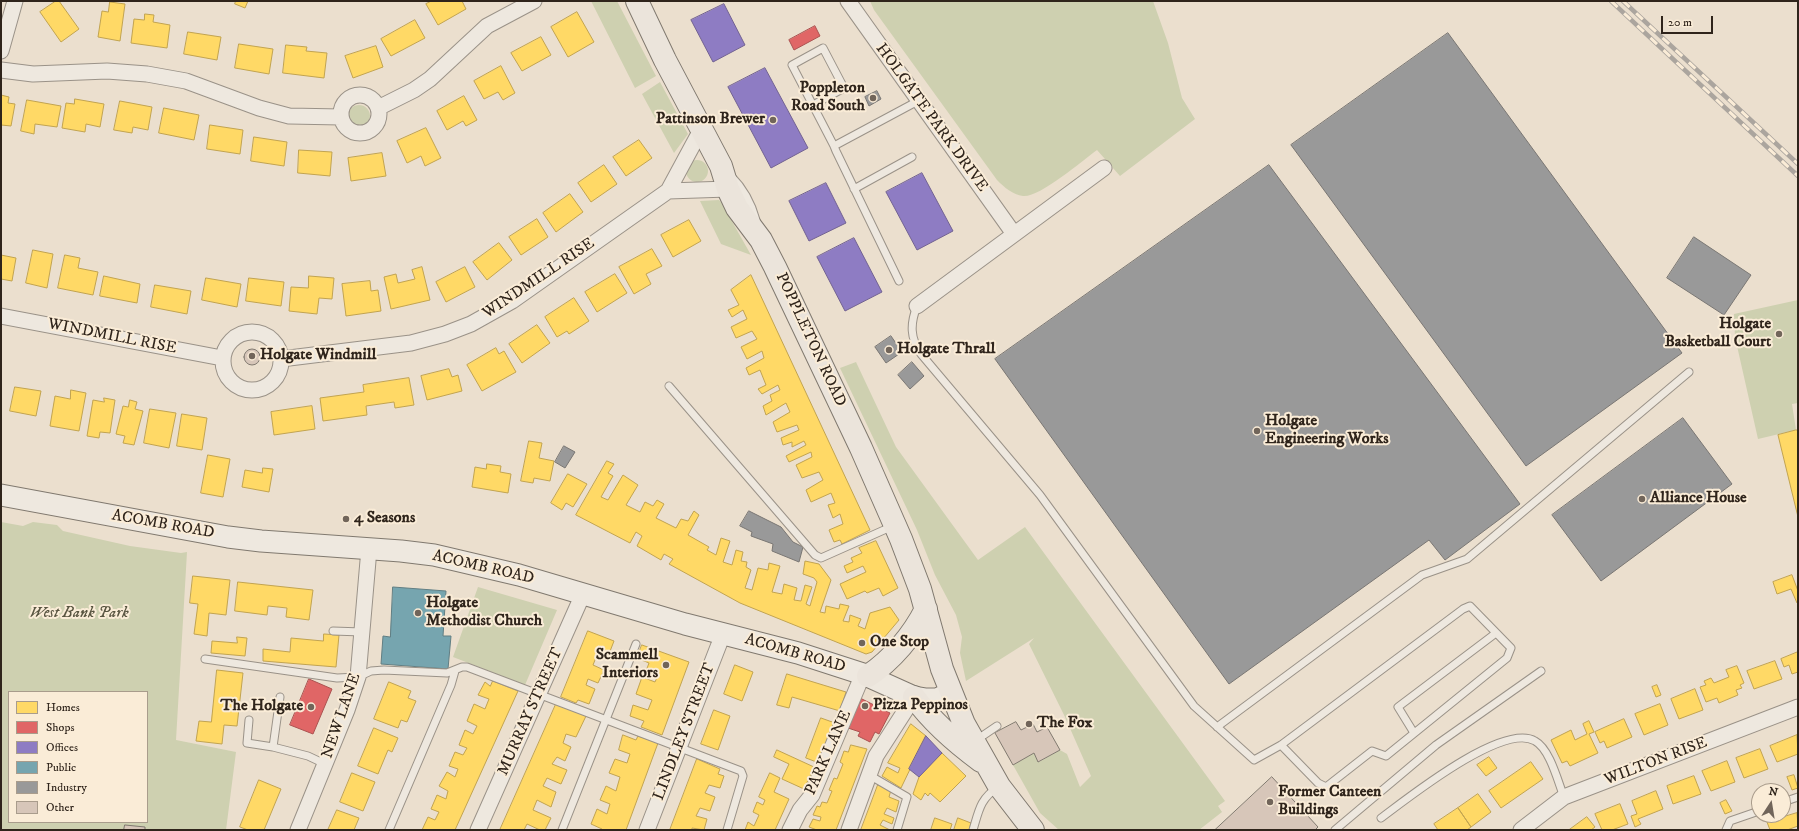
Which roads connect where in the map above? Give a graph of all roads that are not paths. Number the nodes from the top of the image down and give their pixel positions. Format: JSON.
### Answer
{"nodes":[{"id":1,"x":15,"y":1,"type":"edge"},
{"id":2,"x":534,"y":1,"type":"edge"},
{"id":3,"x":637,"y":1,"type":"edge"},
{"id":4,"x":848,"y":1,"type":"edge"},
{"id":5,"x":1,"y":51,"type":"edge"},
{"id":6,"x":1,"y":70,"type":"edge"},
{"id":7,"x":918,"y":101,"type":"junction"},
{"id":8,"x":813,"y":105,"type":"junction"},
{"id":9,"x":378,"y":108,"type":"junction"},
{"id":10,"x":341,"y":117,"type":"junction"},
{"id":11,"x":702,"y":128,"type":"junction"},
{"id":12,"x":834,"y":146,"type":"junction"},
{"id":13,"x":912,"y":157,"type":"dead end"},
{"id":14,"x":721,"y":166,"type":"junction"},
{"id":15,"x":1104,"y":168,"type":"dead end"},
{"id":16,"x":728,"y":189,"type":"junction"},
{"id":17,"x":854,"y":189,"type":"junction"},
{"id":18,"x":668,"y":191,"type":"junction"},
{"id":19,"x":1014,"y":234,"type":"junction"},
{"id":20,"x":761,"y":240,"type":"junction"},
{"id":21,"x":899,"y":281,"type":"dead end"},
{"id":22,"x":917,"y":306,"type":"joint"},
{"id":23,"x":1,"y":316,"type":"edge"},
{"id":24,"x":222,"y":358,"type":"junction"},
{"id":25,"x":281,"y":359,"type":"junction"},
{"id":26,"x":1689,"y":372,"type":"dead end"},
{"id":27,"x":669,"y":386,"type":"dead end"},
{"id":28,"x":1,"y":495,"type":"edge"},
{"id":29,"x":895,"y":526,"type":"junction"},
{"id":30,"x":369,"y":549,"type":"junction"},
{"id":31,"x":584,"y":594,"type":"junction"},
{"id":32,"x":926,"y":609,"type":"junction"},
{"id":33,"x":333,"y":631,"type":"dead end"},
{"id":34,"x":362,"y":632,"type":"junction"},
{"id":35,"x":1496,"y":633,"type":"junction"},
{"id":36,"x":723,"y":634,"type":"junction"},
{"id":37,"x":636,"y":644,"type":"dead end"},
{"id":38,"x":205,"y":659,"type":"dead end"},
{"id":39,"x":455,"y":671,"type":"junction"},
{"id":40,"x":1541,"y":671,"type":"dead end"},
{"id":41,"x":866,"y":675,"type":"junction"},
{"id":42,"x":358,"y":677,"type":"junction"},
{"id":43,"x":950,"y":693,"type":"junction"},
{"id":44,"x":539,"y":694,"type":"junction"},
{"id":45,"x":914,"y":697,"type":"junction"},
{"id":46,"x":280,"y":698,"type":"dead end"},
{"id":47,"x":1798,"y":707,"type":"edge"},
{"id":48,"x":250,"y":720,"type":"dead end"},
{"id":49,"x":608,"y":720,"type":"junction"},
{"id":50,"x":997,"y":726,"type":"dead end"},
{"id":51,"x":1217,"y":727,"type":"junction"},
{"id":52,"x":1414,"y":733,"type":"junction"},
{"id":53,"x":974,"y":742,"type":"junction"},
{"id":54,"x":1281,"y":745,"type":"junction"},
{"id":55,"x":274,"y":747,"type":"junction"},
{"id":56,"x":680,"y":748,"type":"junction"},
{"id":57,"x":325,"y":764,"type":"junction"},
{"id":58,"x":986,"y":764,"type":"junction"},
{"id":59,"x":869,"y":775,"type":"junction"},
{"id":60,"x":999,"y":786,"type":"junction"},
{"id":61,"x":1564,"y":797,"type":"junction"},
{"id":62,"x":1751,"y":814,"type":"edge"},
{"id":63,"x":1381,"y":818,"type":"dead end"},
{"id":64,"x":298,"y":830,"type":"edge"},
{"id":65,"x":390,"y":830,"type":"edge"},
{"id":66,"x":478,"y":830,"type":"edge"},
{"id":67,"x":562,"y":830,"type":"edge"},
{"id":68,"x":647,"y":830,"type":"edge"},
{"id":69,"x":727,"y":830,"type":"edge"},
{"id":70,"x":790,"y":830,"type":"edge"},
{"id":71,"x":849,"y":830,"type":"edge"},
{"id":72,"x":897,"y":830,"type":"edge"},
{"id":73,"x":973,"y":830,"type":"edge"},
{"id":74,"x":1033,"y":830,"type":"edge"},
{"id":75,"x":1335,"y":830,"type":"edge"},
{"id":76,"x":1521,"y":830,"type":"edge"},
{"id":77,"x":1726,"y":830,"type":"edge"}],
"edges":[{"from":1,"to":5,"type":"street"},
{"from":2,"to":9,"type":"street"},
{"from":3,"to":11,"type":"main road","name":"POPPLETON ROAD"},
{"from":4,"to":7,"type":"street","name":"HOLGATE PARK DRIVE"},
{"from":6,"to":10,"type":"street"},
{"from":7,"to":12,"type":"lane"},
{"from":7,"to":19,"type":"street","name":"HOLGATE PARK DRIVE"},
{"from":8,"to":8,"type":"lane"},
{"from":8,"to":12,"type":"lane"},
{"from":9,"to":10,"type":"street"},
{"from":9,"to":10,"type":"street"},
{"from":11,"to":14,"type":"main road","name":"POPPLETON ROAD"},
{"from":11,"to":18,"type":"street","name":"WINDMILL RISE"},
{"from":12,"to":17,"type":"lane"},
{"from":13,"to":17,"type":"lane"},
{"from":14,"to":16,"type":"main road","name":"POPPLETON ROAD"},
{"from":14,"to":20,"type":"lane"},
{"from":15,"to":19,"type":"street"},
{"from":16,"to":18,"type":"street"},
{"from":16,"to":20,"type":"main road","name":"POPPLETON ROAD"},
{"from":17,"to":21,"type":"lane"},
{"from":18,"to":25,"type":"street","name":"WINDMILL RISE"},
{"from":19,"to":22,"type":"street"},
{"from":20,"to":29,"type":"main road","name":"POPPLETON ROAD"},
{"from":22,"to":51,"type":"lane"},
{"from":23,"to":24,"type":"street","name":"WINDMILL RISE"},
{"from":24,"to":25,"type":"street"},
{"from":24,"to":25,"type":"street"},
{"from":26,"to":51,"type":"lane"},
{"from":27,"to":29,"type":"lane"},
{"from":28,"to":30,"type":"main road","name":"ACOMB ROAD"},
{"from":29,"to":32,"type":"main road","name":"POPPLETON ROAD"},
{"from":30,"to":31,"type":"main road","name":"ACOMB ROAD"},
{"from":30,"to":34,"type":"street","name":"NEW LANE"},
{"from":31,"to":36,"type":"main road","name":"ACOMB ROAD"},
{"from":31,"to":44,"type":"street","name":"MURRAY STREET"},
{"from":32,"to":41,"type":"main road"},
{"from":32,"to":43,"type":"main road","name":"POPPLETON ROAD"},
{"from":33,"to":34,"type":"lane"},
{"from":34,"to":42,"type":"street","name":"NEW LANE"},
{"from":35,"to":52,"type":"lane"},
{"from":35,"to":52,"type":"lane"},
{"from":35,"to":54,"type":"lane"},
{"from":36,"to":41,"type":"main road","name":"ACOMB ROAD"},
{"from":36,"to":56,"type":"street","name":"LINDLEY STREET"},
{"from":37,"to":49,"type":"lane"},
{"from":38,"to":42,"type":"lane"},
{"from":39,"to":42,"type":"lane"},
{"from":39,"to":44,"type":"lane"},
{"from":39,"to":65,"type":"lane"},
{"from":40,"to":75,"type":"lane"},
{"from":41,"to":45,"type":"main road","name":"ACOMB ROAD"},
{"from":41,"to":70,"type":"street","name":"PARK LANE"},
{"from":42,"to":57,"type":"street","name":"NEW LANE"},
{"from":43,"to":45,"type":"main road","name":"ACOMB ROAD"},
{"from":43,"to":53,"type":"main road","name":"POPPLETON ROAD"},
{"from":44,"to":49,"type":"lane"},
{"from":44,"to":66,"type":"street","name":"MURRAY STREET"},
{"from":45,"to":58,"type":"main road"},
{"from":45,"to":59,"type":"street"},
{"from":46,"to":55,"type":"lane"},
{"from":47,"to":61,"type":"street","name":"WILTON RISE"},
{"from":48,"to":55,"type":"lane"},
{"from":49,"to":56,"type":"lane"},
{"from":49,"to":67,"type":"lane"},
{"from":50,"to":53,"type":"lane"},
{"from":51,"to":54,"type":"lane"},
{"from":52,"to":54,"type":"lane"},
{"from":53,"to":58,"type":"main road","name":"POPPLETON ROAD"},
{"from":55,"to":57,"type":"lane"},
{"from":56,"to":68,"type":"street","name":"LINDLEY STREET"},
{"from":56,"to":69,"type":"lane"},
{"from":57,"to":64,"type":"street","name":"NEW LANE"},
{"from":58,"to":60,"type":"main road","name":"POPPLETON ROAD"},
{"from":59,"to":71,"type":"street"},
{"from":59,"to":72,"type":"lane"},
{"from":60,"to":73,"type":"lane"},
{"from":60,"to":74,"type":"main road","name":"POPPLETON ROAD"},
{"from":61,"to":63,"type":"lane"},
{"from":61,"to":76,"type":"street","name":"WILTON RISE"},
{"from":62,"to":77,"type":"lane"}]}
